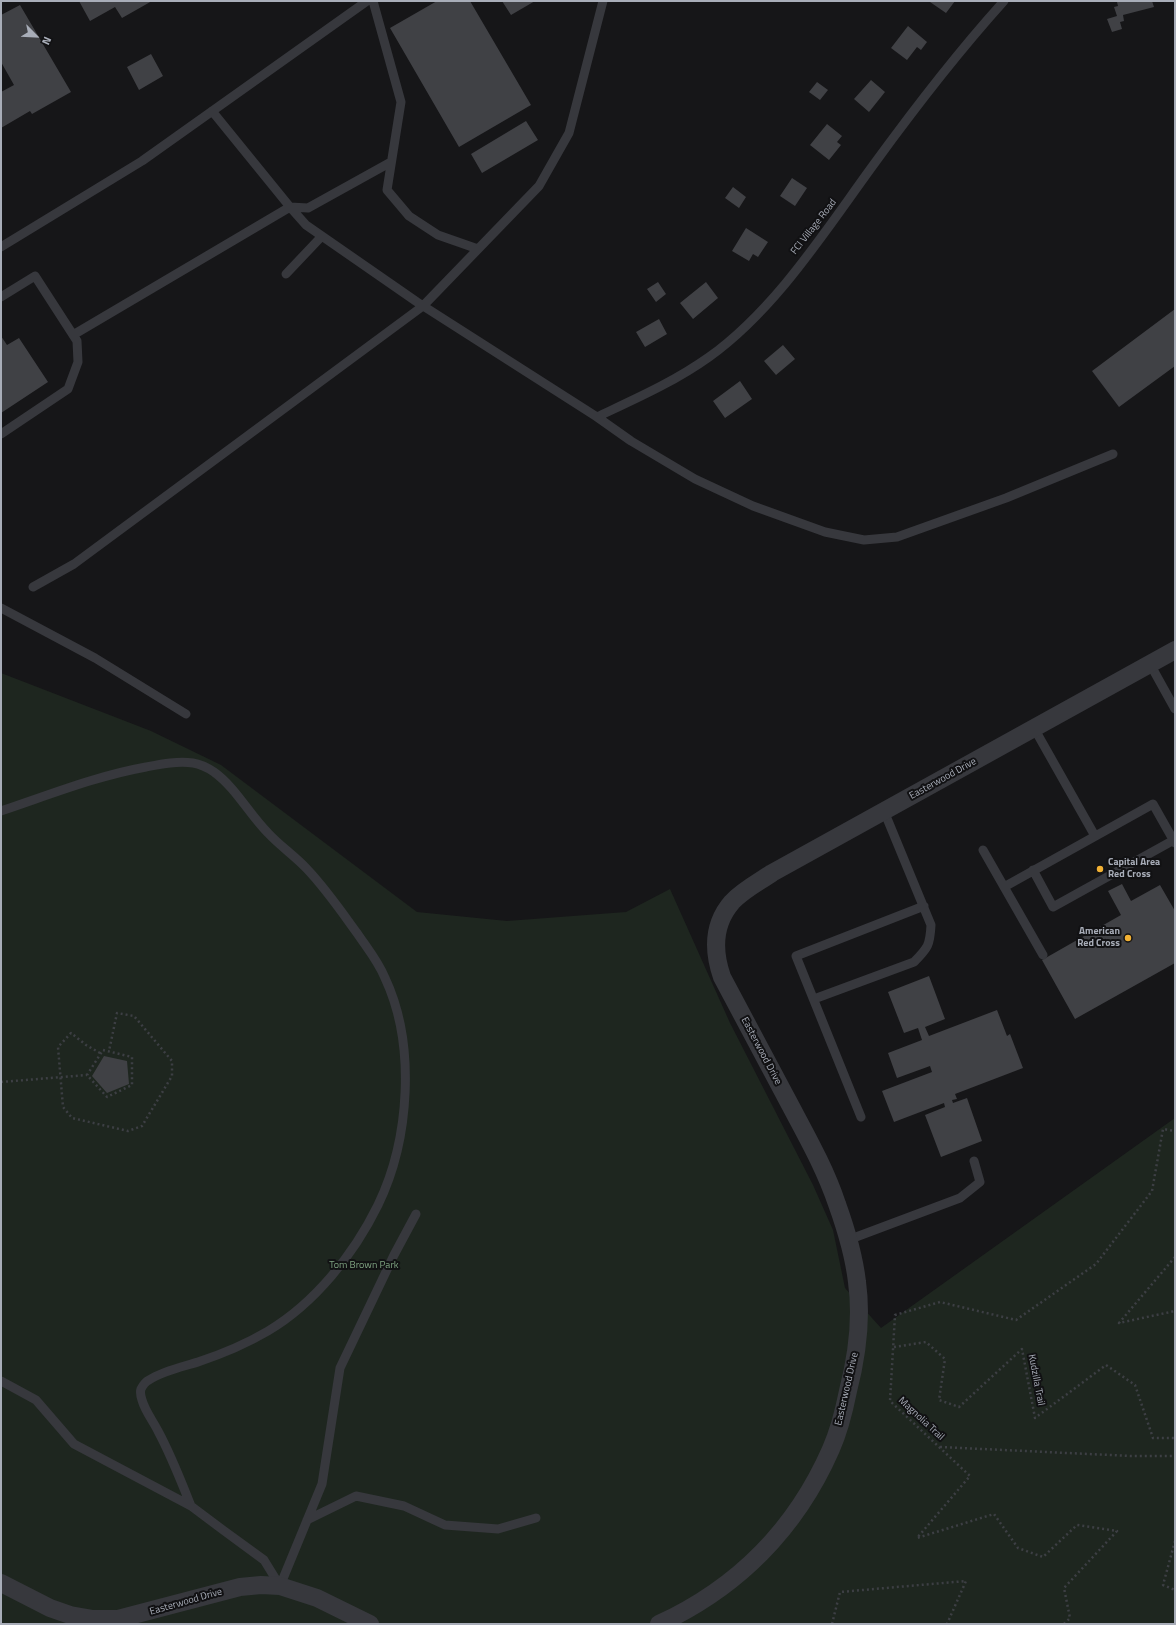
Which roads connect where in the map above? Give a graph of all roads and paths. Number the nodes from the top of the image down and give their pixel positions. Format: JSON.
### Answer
{"nodes":[{"id":1,"x":367,"y":1,"type":"edge"},
{"id":2,"x":373,"y":1,"type":"edge"},
{"id":3,"x":603,"y":1,"type":"edge"},
{"id":4,"x":1004,"y":1,"type":"edge"},
{"id":5,"x":212,"y":111,"type":"junction"},
{"id":6,"x":391,"y":162,"type":"junction"},
{"id":7,"x":290,"y":207,"type":"junction"},
{"id":8,"x":322,"y":236,"type":"junction"},
{"id":9,"x":1,"y":247,"type":"edge"},
{"id":10,"x":478,"y":249,"type":"junction"},
{"id":11,"x":286,"y":274,"type":"dead end"},
{"id":12,"x":1,"y":297,"type":"edge"},
{"id":13,"x":423,"y":306,"type":"junction"},
{"id":14,"x":73,"y":335,"type":"junction"},
{"id":15,"x":597,"y":417,"type":"junction"},
{"id":16,"x":1,"y":434,"type":"edge"},
{"id":17,"x":1113,"y":454,"type":"dead end"},
{"id":18,"x":33,"y":587,"type":"dead end"},
{"id":19,"x":1,"y":608,"type":"edge"},
{"id":20,"x":1175,"y":650,"type":"edge"},
{"id":21,"x":1150,"y":664,"type":"junction"},
{"id":22,"x":1175,"y":709,"type":"edge"},
{"id":23,"x":186,"y":714,"type":"dead end"},
{"id":24,"x":1034,"y":728,"type":"junction"},
{"id":25,"x":1,"y":811,"type":"edge"},
{"id":26,"x":884,"y":811,"type":"junction"},
{"id":27,"x":1095,"y":836,"type":"junction"},
{"id":28,"x":1174,"y":841,"type":"edge"},
{"id":29,"x":983,"y":850,"type":"dead end"},
{"id":30,"x":1033,"y":870,"type":"junction"},
{"id":31,"x":1004,"y":886,"type":"junction"},
{"id":32,"x":924,"y":906,"type":"junction"},
{"id":33,"x":1043,"y":954,"type":"dead end"},
{"id":34,"x":814,"y":999,"type":"junction"},
{"id":35,"x":110,"y":1051,"type":"junction"},
{"id":36,"x":100,"y":1053,"type":"junction"},
{"id":37,"x":87,"y":1075,"type":"junction"},
{"id":38,"x":61,"y":1077,"type":"junction"},
{"id":39,"x":1,"y":1082,"type":"edge"},
{"id":40,"x":861,"y":1117,"type":"dead end"},
{"id":41,"x":1175,"y":1131,"type":"edge"},
{"id":42,"x":974,"y":1161,"type":"dead end"},
{"id":43,"x":416,"y":1214,"type":"dead end"},
{"id":44,"x":848,"y":1240,"type":"junction"},
{"id":45,"x":1175,"y":1257,"type":"edge"},
{"id":46,"x":1175,"y":1312,"type":"edge"},
{"id":47,"x":894,"y":1347,"type":"junction"},
{"id":48,"x":1,"y":1381,"type":"edge"},
{"id":49,"x":1175,"y":1438,"type":"edge"},
{"id":50,"x":940,"y":1447,"type":"junction"},
{"id":51,"x":1175,"y":1456,"type":"edge"},
{"id":52,"x":191,"y":1506,"type":"junction"},
{"id":53,"x":536,"y":1518,"type":"dead end"},
{"id":54,"x":307,"y":1520,"type":"junction"},
{"id":55,"x":1175,"y":1541,"type":"edge"},
{"id":56,"x":1,"y":1583,"type":"edge"},
{"id":57,"x":280,"y":1586,"type":"junction"},
{"id":58,"x":1175,"y":1590,"type":"edge"},
{"id":59,"x":118,"y":1622,"type":"edge"},
{"id":60,"x":370,"y":1624,"type":"edge"},
{"id":61,"x":659,"y":1624,"type":"edge"},
{"id":62,"x":832,"y":1624,"type":"edge"},
{"id":63,"x":947,"y":1624,"type":"edge"},
{"id":64,"x":1064,"y":1624,"type":"edge"}],
"edges":[{"from":1,"to":5,"type":"lane"},
{"from":2,"to":6,"type":"lane"},
{"from":3,"to":10,"type":"lane"},
{"from":4,"to":15,"type":"lane","name":"FCI Village Road"},
{"from":5,"to":7,"type":"lane"},
{"from":5,"to":9,"type":"lane"},
{"from":6,"to":7,"type":"lane"},
{"from":6,"to":10,"type":"lane"},
{"from":7,"to":8,"type":"lane"},
{"from":7,"to":14,"type":"lane"},
{"from":8,"to":11,"type":"lane"},
{"from":8,"to":13,"type":"lane"},
{"from":10,"to":13,"type":"lane"},
{"from":12,"to":14,"type":"lane"},
{"from":13,"to":15,"type":"lane"},
{"from":13,"to":18,"type":"lane"},
{"from":14,"to":16,"type":"lane"},
{"from":15,"to":17,"type":"lane"},
{"from":19,"to":23,"type":"lane"},
{"from":20,"to":21,"type":"street","name":"Easterwood Drive"},
{"from":21,"to":22,"type":"lane"},
{"from":21,"to":24,"type":"street","name":"Easterwood Drive"},
{"from":24,"to":26,"type":"street","name":"Easterwood Drive"},
{"from":24,"to":27,"type":"lane"},
{"from":25,"to":52,"type":"lane"},
{"from":26,"to":32,"type":"lane"},
{"from":26,"to":44,"type":"street","name":"Easterwood Drive"},
{"from":27,"to":28,"type":"lane"},
{"from":27,"to":30,"type":"lane"},
{"from":28,"to":30,"type":"lane"},
{"from":29,"to":31,"type":"lane"},
{"from":30,"to":31,"type":"lane"},
{"from":31,"to":33,"type":"lane"},
{"from":32,"to":34,"type":"lane"},
{"from":32,"to":34,"type":"lane"},
{"from":34,"to":40,"type":"lane"},
{"from":35,"to":36,"type":"path"},
{"from":35,"to":37,"type":"path"},
{"from":35,"to":38,"type":"path"},
{"from":36,"to":37,"type":"path"},
{"from":36,"to":38,"type":"path"},
{"from":37,"to":38,"type":"path"},
{"from":38,"to":39,"type":"path"},
{"from":41,"to":47,"type":"path","name":"Magnolia Trail"},
{"from":42,"to":44,"type":"lane"},
{"from":43,"to":54,"type":"lane"},
{"from":44,"to":61,"type":"street","name":"Easterwood Drive"},
{"from":45,"to":46,"type":"path"},
{"from":47,"to":49,"type":"path","name":"Kudzilla Trail"},
{"from":47,"to":50,"type":"path","name":"Magnolia Trail"},
{"from":48,"to":52,"type":"lane"},
{"from":50,"to":51,"type":"path"},
{"from":50,"to":64,"type":"path","name":"Magnolia Trail"},
{"from":52,"to":57,"type":"lane"},
{"from":53,"to":54,"type":"lane"},
{"from":54,"to":57,"type":"lane"},
{"from":55,"to":58,"type":"path"},
{"from":56,"to":59,"type":"street","name":"Easterwood Drive"},
{"from":57,"to":59,"type":"street","name":"Easterwood Drive"},
{"from":57,"to":60,"type":"street","name":"Easterwood Drive"},
{"from":62,"to":63,"type":"path"}]}
